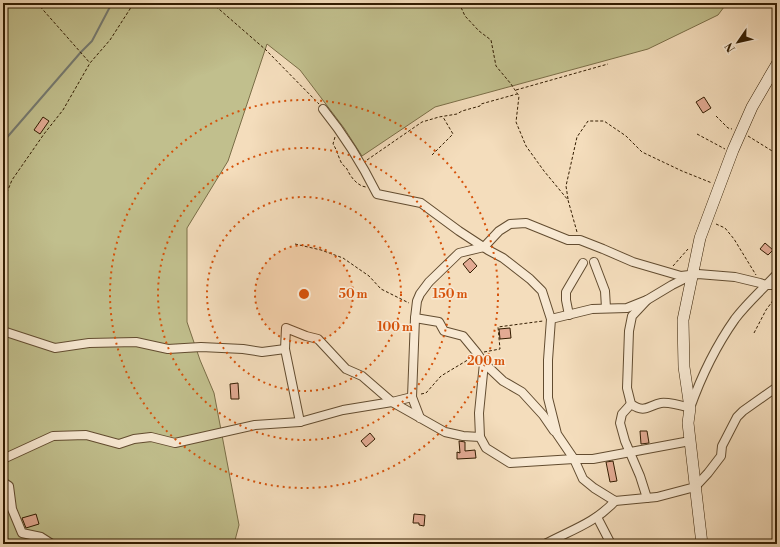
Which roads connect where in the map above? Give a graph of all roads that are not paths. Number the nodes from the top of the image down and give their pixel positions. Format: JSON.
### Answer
{"nodes":[{"id":1,"x":777,"y":64,"type":"edge"},
{"id":2,"x":323,"y":109,"type":"road end"},
{"id":3,"x":484,"y":247,"type":"junction"},
{"id":4,"x":594,"y":262,"type":"dead end"},
{"id":5,"x":583,"y":263,"type":"dead end"},
{"id":6,"x":777,"y":274,"type":"edge"},
{"id":7,"x":692,"y":275,"type":"junction"},
{"id":8,"x":763,"y":284,"type":"junction"},
{"id":9,"x":777,"y":286,"type":"edge"},
{"id":10,"x":646,"y":300,"type":"junction"},
{"id":11,"x":606,"y":308,"type":"junction"},
{"id":12,"x":569,"y":315,"type":"junction"},
{"id":13,"x":415,"y":318,"type":"junction"},
{"id":14,"x":551,"y":319,"type":"junction"},
{"id":15,"x":3,"y":332,"type":"edge"},
{"id":16,"x":285,"y":349,"type":"junction"},
{"id":17,"x":484,"y":363,"type":"junction"},
{"id":18,"x":777,"y":387,"type":"edge"},
{"id":19,"x":412,"y":397,"type":"junction"},
{"id":20,"x":392,"y":402,"type":"junction"},
{"id":21,"x":631,"y":404,"type":"junction"},
{"id":22,"x":690,"y":408,"type":"junction"},
{"id":23,"x":420,"y":418,"type":"junction"},
{"id":24,"x":300,"y":422,"type":"junction"},
{"id":25,"x":557,"y":434,"type":"junction"},
{"id":26,"x":480,"y":437,"type":"junction"},
{"id":27,"x":690,"y":441,"type":"junction"},
{"id":28,"x":631,"y":453,"type":"junction"},
{"id":29,"x":3,"y":459,"type":"edge"},
{"id":30,"x":574,"y":459,"type":"junction"},
{"id":31,"x":3,"y":482,"type":"edge"},
{"id":32,"x":695,"y":487,"type":"junction"},
{"id":33,"x":647,"y":498,"type":"junction"},
{"id":34,"x":615,"y":500,"type":"junction"},
{"id":35,"x":597,"y":517,"type":"junction"},
{"id":36,"x":52,"y":544,"type":"edge"},
{"id":37,"x":545,"y":544,"type":"edge"},
{"id":38,"x":611,"y":544,"type":"edge"},
{"id":39,"x":702,"y":544,"type":"edge"}],
"edges":[{"from":1,"to":7,"type":"street"},
{"from":2,"to":3,"type":"street"},
{"from":3,"to":7,"type":"street"},
{"from":3,"to":13,"type":"street"},
{"from":3,"to":14,"type":"street"},
{"from":4,"to":11,"type":"street"},
{"from":5,"to":12,"type":"street"},
{"from":6,"to":8,"type":"street"},
{"from":7,"to":8,"type":"street"},
{"from":7,"to":10,"type":"street"},
{"from":7,"to":22,"type":"street"},
{"from":8,"to":9,"type":"street"},
{"from":8,"to":22,"type":"street"},
{"from":10,"to":11,"type":"street"},
{"from":10,"to":21,"type":"street"},
{"from":11,"to":12,"type":"street"},
{"from":12,"to":14,"type":"street"},
{"from":13,"to":17,"type":"street"},
{"from":13,"to":19,"type":"street"},
{"from":14,"to":25,"type":"street"},
{"from":15,"to":16,"type":"street"},
{"from":16,"to":20,"type":"street"},
{"from":16,"to":24,"type":"street"},
{"from":17,"to":25,"type":"street"},
{"from":17,"to":26,"type":"street"},
{"from":18,"to":32,"type":"street"},
{"from":19,"to":20,"type":"street"},
{"from":19,"to":23,"type":"street"},
{"from":20,"to":23,"type":"street"},
{"from":20,"to":24,"type":"street"},
{"from":21,"to":22,"type":"street"},
{"from":21,"to":28,"type":"street"},
{"from":22,"to":27,"type":"street"},
{"from":23,"to":26,"type":"street"},
{"from":24,"to":29,"type":"street"},
{"from":25,"to":30,"type":"street"},
{"from":26,"to":30,"type":"street"},
{"from":27,"to":28,"type":"street"},
{"from":27,"to":32,"type":"street"},
{"from":28,"to":30,"type":"street"},
{"from":28,"to":33,"type":"street"},
{"from":30,"to":34,"type":"street"},
{"from":31,"to":36,"type":"street"},
{"from":32,"to":33,"type":"street"},
{"from":32,"to":39,"type":"street"},
{"from":33,"to":34,"type":"street"},
{"from":34,"to":35,"type":"street"},
{"from":35,"to":37,"type":"street"},
{"from":35,"to":38,"type":"street"}]}
